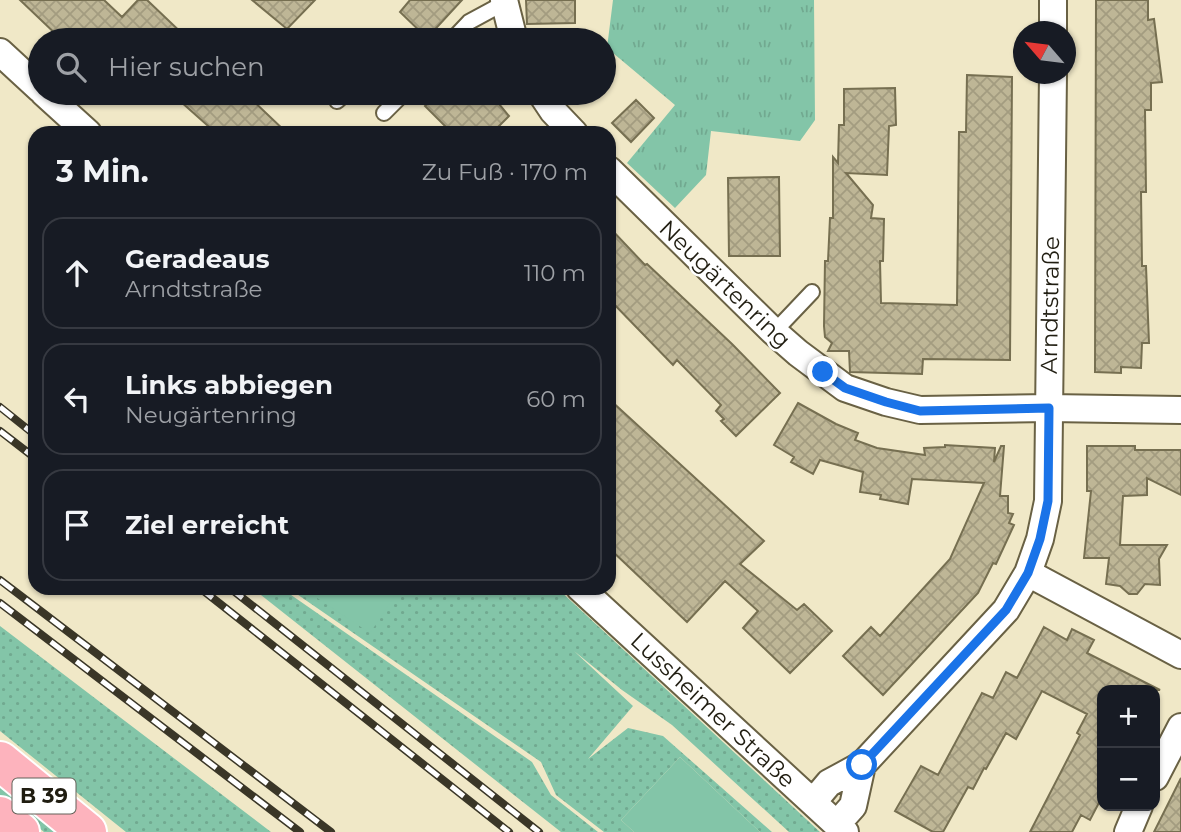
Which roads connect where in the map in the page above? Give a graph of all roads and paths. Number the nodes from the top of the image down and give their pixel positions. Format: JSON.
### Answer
{"nodes":[{"id":1,"x":1053,"y":0,"type":"edge"},
{"id":2,"x":504,"y":1,"type":"edge"},
{"id":3,"x":1053,"y":21,"type":"edge"},
{"id":4,"x":463,"y":28,"type":"edge"},
{"id":5,"x":511,"y":28,"type":"edge"},
{"id":6,"x":0,"y":51,"type":"edge"},
{"id":7,"x":28,"y":78,"type":"edge"},
{"id":8,"x":1053,"y":84,"type":"edge"},
{"id":9,"x":57,"y":105,"type":"edge"},
{"id":10,"x":392,"y":105,"type":"edge"},
{"id":11,"x":549,"y":105,"type":"edge"},
{"id":12,"x":384,"y":113,"type":"dead end"},
{"id":13,"x":80,"y":126,"type":"edge"},
{"id":14,"x":567,"y":126,"type":"edge"},
{"id":15,"x":616,"y":177,"type":"edge"},
{"id":16,"x":812,"y":292,"type":"dead end"},
{"id":17,"x":774,"y":332,"type":"junction"},
{"id":18,"x":1049,"y":408,"type":"junction"},
{"id":19,"x":1181,"y":410,"type":"edge"},
{"id":20,"x":1028,"y":573,"type":"junction"},
{"id":21,"x":588,"y":595,"type":"edge"},
{"id":22,"x":1181,"y":655,"type":"edge"},
{"id":23,"x":1181,"y":727,"type":"edge"},
{"id":24,"x":0,"y":761,"type":"edge"},
{"id":25,"x":862,"y":765,"type":"junction"},
{"id":26,"x":1160,"y":767,"type":"edge"},
{"id":27,"x":813,"y":802,"type":"junction"},
{"id":28,"x":1137,"y":811,"type":"edge"},
{"id":29,"x":0,"y":816,"type":"edge"},
{"id":30,"x":841,"y":828,"type":"edge"},
{"id":31,"x":20,"y":832,"type":"edge"},
{"id":32,"x":87,"y":832,"type":"edge"},
{"id":33,"x":1128,"y":832,"type":"edge"}],
"edges":[{"from":1,"to":3,"type":"street"},
{"from":2,"to":4,"type":"lane"},
{"from":2,"to":5,"type":"street"},
{"from":6,"to":7,"type":"street"},
{"from":8,"to":18,"type":"street","name":"Arndtstraße"},
{"from":9,"to":13,"type":"street"},
{"from":10,"to":12,"type":"lane"},
{"from":11,"to":14,"type":"street"},
{"from":15,"to":17,"type":"street","name":"Neugärtenring"},
{"from":16,"to":17,"type":"lane"},
{"from":17,"to":18,"type":"street","name":"Neugärtenring"},
{"from":18,"to":19,"type":"street","name":"Neugärtenring"},
{"from":18,"to":20,"type":"street","name":"Arndtstraße"},
{"from":20,"to":22,"type":"street"},
{"from":20,"to":25,"type":"street","name":"Arndtstraße"},
{"from":21,"to":27,"type":"street","name":"Lussheimer Straße"},
{"from":23,"to":26,"type":"street"},
{"from":24,"to":32,"type":"highway","number":"B 39"},
{"from":25,"to":27,"type":"street","name":"Arndtstraße"},
{"from":25,"to":30,"type":"street"},
{"from":27,"to":30,"type":"street","name":"Lussheimer Straße"},
{"from":28,"to":33,"type":"street"},
{"from":29,"to":31,"type":"highway","number":"B 39"}]}
